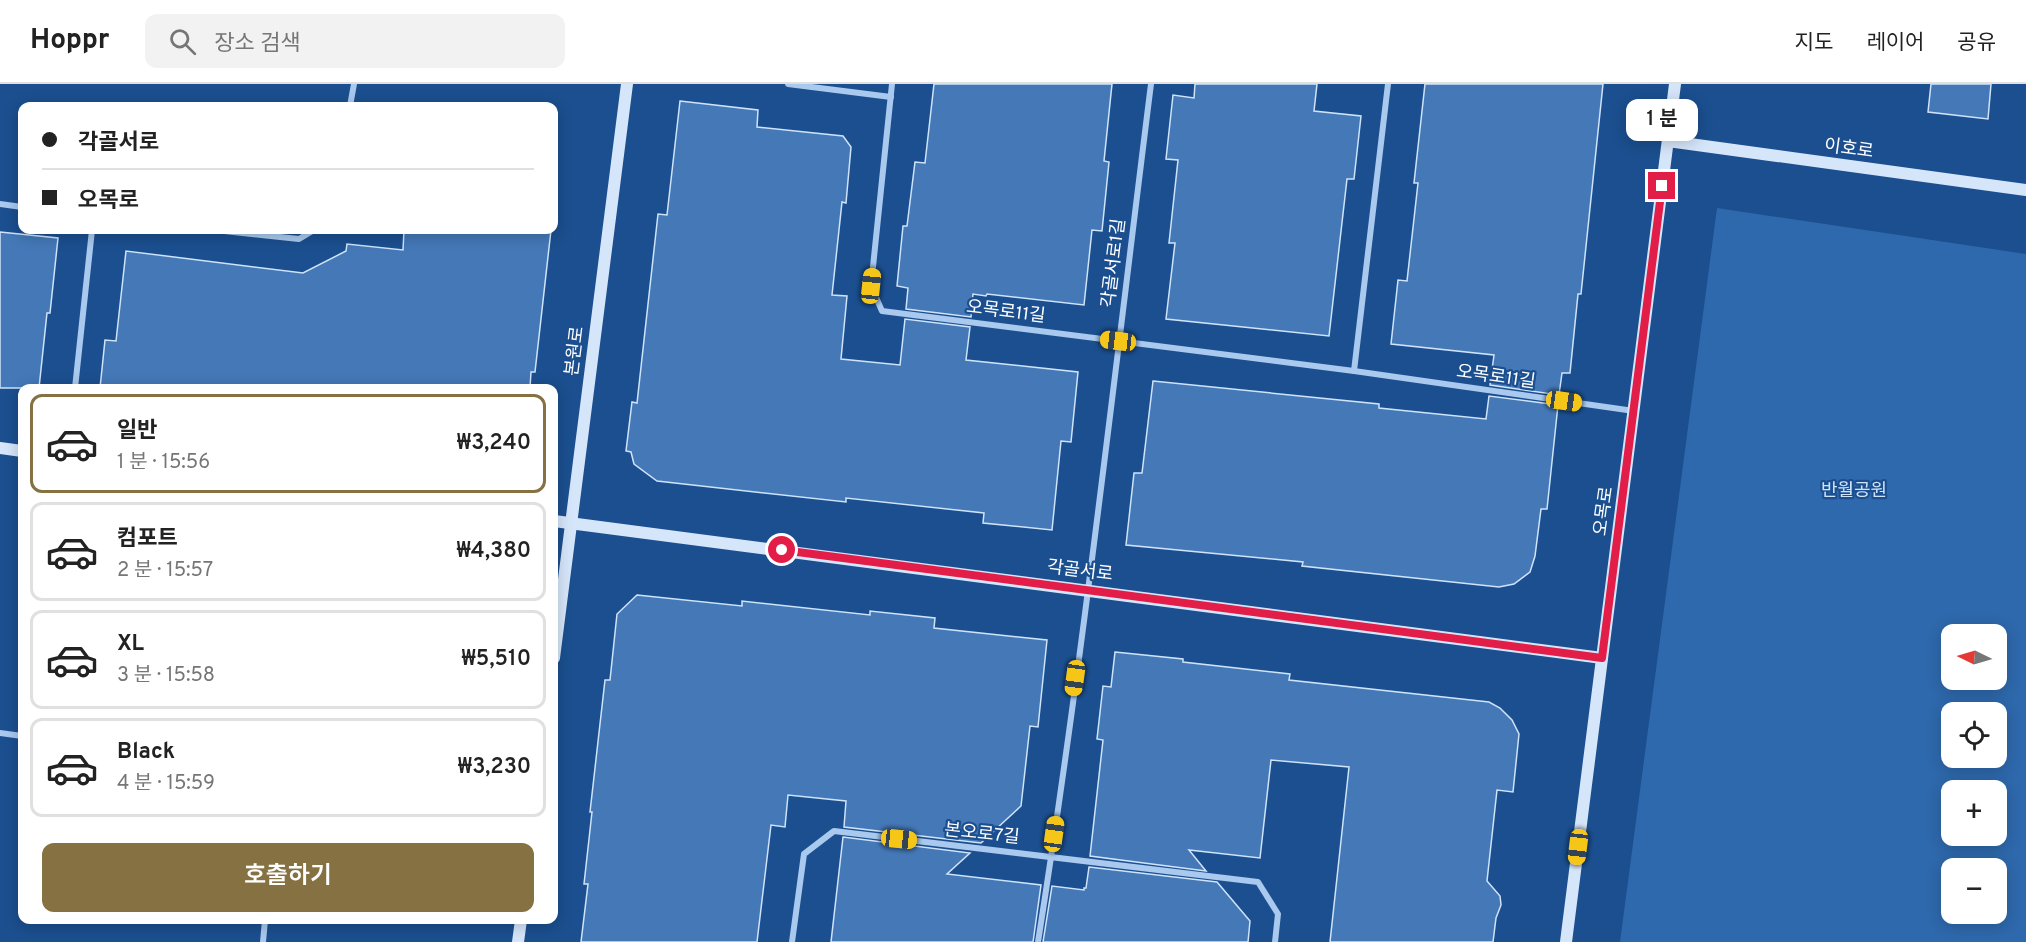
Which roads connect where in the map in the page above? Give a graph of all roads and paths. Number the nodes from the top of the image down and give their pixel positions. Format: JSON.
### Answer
{"nodes":[{"id":1,"x":354,"y":84,"type":"edge"},
{"id":2,"x":627,"y":84,"type":"edge"},
{"id":3,"x":788,"y":84,"type":"edge"},
{"id":4,"x":892,"y":84,"type":"edge"},
{"id":5,"x":1151,"y":84,"type":"edge"},
{"id":6,"x":1388,"y":84,"type":"edge"},
{"id":7,"x":1675,"y":84,"type":"edge"},
{"id":8,"x":891,"y":97,"type":"junction"},
{"id":9,"x":351,"y":102,"type":"edge"},
{"id":10,"x":1668,"y":141,"type":"junction"},
{"id":11,"x":2026,"y":190,"type":"edge"},
{"id":12,"x":0,"y":204,"type":"edge"},
{"id":13,"x":18,"y":206,"type":"edge"},
{"id":14,"x":92,"y":234,"type":"edge"},
{"id":15,"x":252,"y":234,"type":"edge"},
{"id":16,"x":307,"y":234,"type":"edge"},
{"id":17,"x":1118,"y":341,"type":"junction"},
{"id":18,"x":1354,"y":371,"type":"junction"},
{"id":19,"x":75,"y":384,"type":"edge"},
{"id":20,"x":1634,"y":411,"type":"junction"},
{"id":21,"x":0,"y":448,"type":"edge"},
{"id":22,"x":18,"y":450,"type":"edge"},
{"id":23,"x":558,"y":522,"type":"edge"},
{"id":24,"x":570,"y":523,"type":"junction"},
{"id":25,"x":1087,"y":589,"type":"junction"},
{"id":26,"x":558,"y":624,"type":"edge"},
{"id":27,"x":1602,"y":658,"type":"junction"},
{"id":28,"x":0,"y":733,"type":"edge"},
{"id":29,"x":18,"y":735,"type":"edge"},
{"id":30,"x":1052,"y":856,"type":"junction"},
{"id":31,"x":265,"y":924,"type":"edge"},
{"id":32,"x":520,"y":924,"type":"edge"},
{"id":33,"x":263,"y":942,"type":"edge"},
{"id":34,"x":518,"y":942,"type":"edge"},
{"id":35,"x":792,"y":942,"type":"edge"},
{"id":36,"x":1038,"y":942,"type":"edge"},
{"id":37,"x":1275,"y":942,"type":"edge"},
{"id":38,"x":1566,"y":942,"type":"edge"}],
"edges":[{"from":1,"to":9,"type":"street"},
{"from":2,"to":24,"type":"street","name":"본원로"},
{"from":3,"to":8,"type":"street"},
{"from":4,"to":8,"type":"street","name":"오목로11길"},
{"from":5,"to":17,"type":"street","name":"각골서로1길"},
{"from":6,"to":18,"type":"street"},
{"from":7,"to":10,"type":"street","name":"오목로"},
{"from":8,"to":17,"type":"street","name":"오목로11길"},
{"from":10,"to":11,"type":"street","name":"이호로"},
{"from":10,"to":20,"type":"street","name":"오목로"},
{"from":12,"to":13,"type":"street"},
{"from":14,"to":19,"type":"street"},
{"from":15,"to":16,"type":"street"},
{"from":17,"to":18,"type":"street","name":"오목로11길"},
{"from":17,"to":25,"type":"street","name":"각골서로1길"},
{"from":18,"to":20,"type":"street","name":"오목로11길"},
{"from":20,"to":27,"type":"street","name":"오목로"},
{"from":21,"to":22,"type":"street"},
{"from":23,"to":24,"type":"street","name":"각골서로"},
{"from":24,"to":25,"type":"street","name":"각골서로"},
{"from":24,"to":26,"type":"street","name":"본원로"},
{"from":25,"to":27,"type":"street","name":"각골서로"},
{"from":25,"to":30,"type":"street","name":"각골서로1길"},
{"from":27,"to":38,"type":"street","name":"오목로"},
{"from":28,"to":29,"type":"street"},
{"from":30,"to":35,"type":"street","name":"본오로7길"},
{"from":30,"to":36,"type":"street","name":"각골서로1길"},
{"from":30,"to":37,"type":"street","name":"본오로7길"},
{"from":31,"to":33,"type":"street"},
{"from":32,"to":34,"type":"street"}]}
